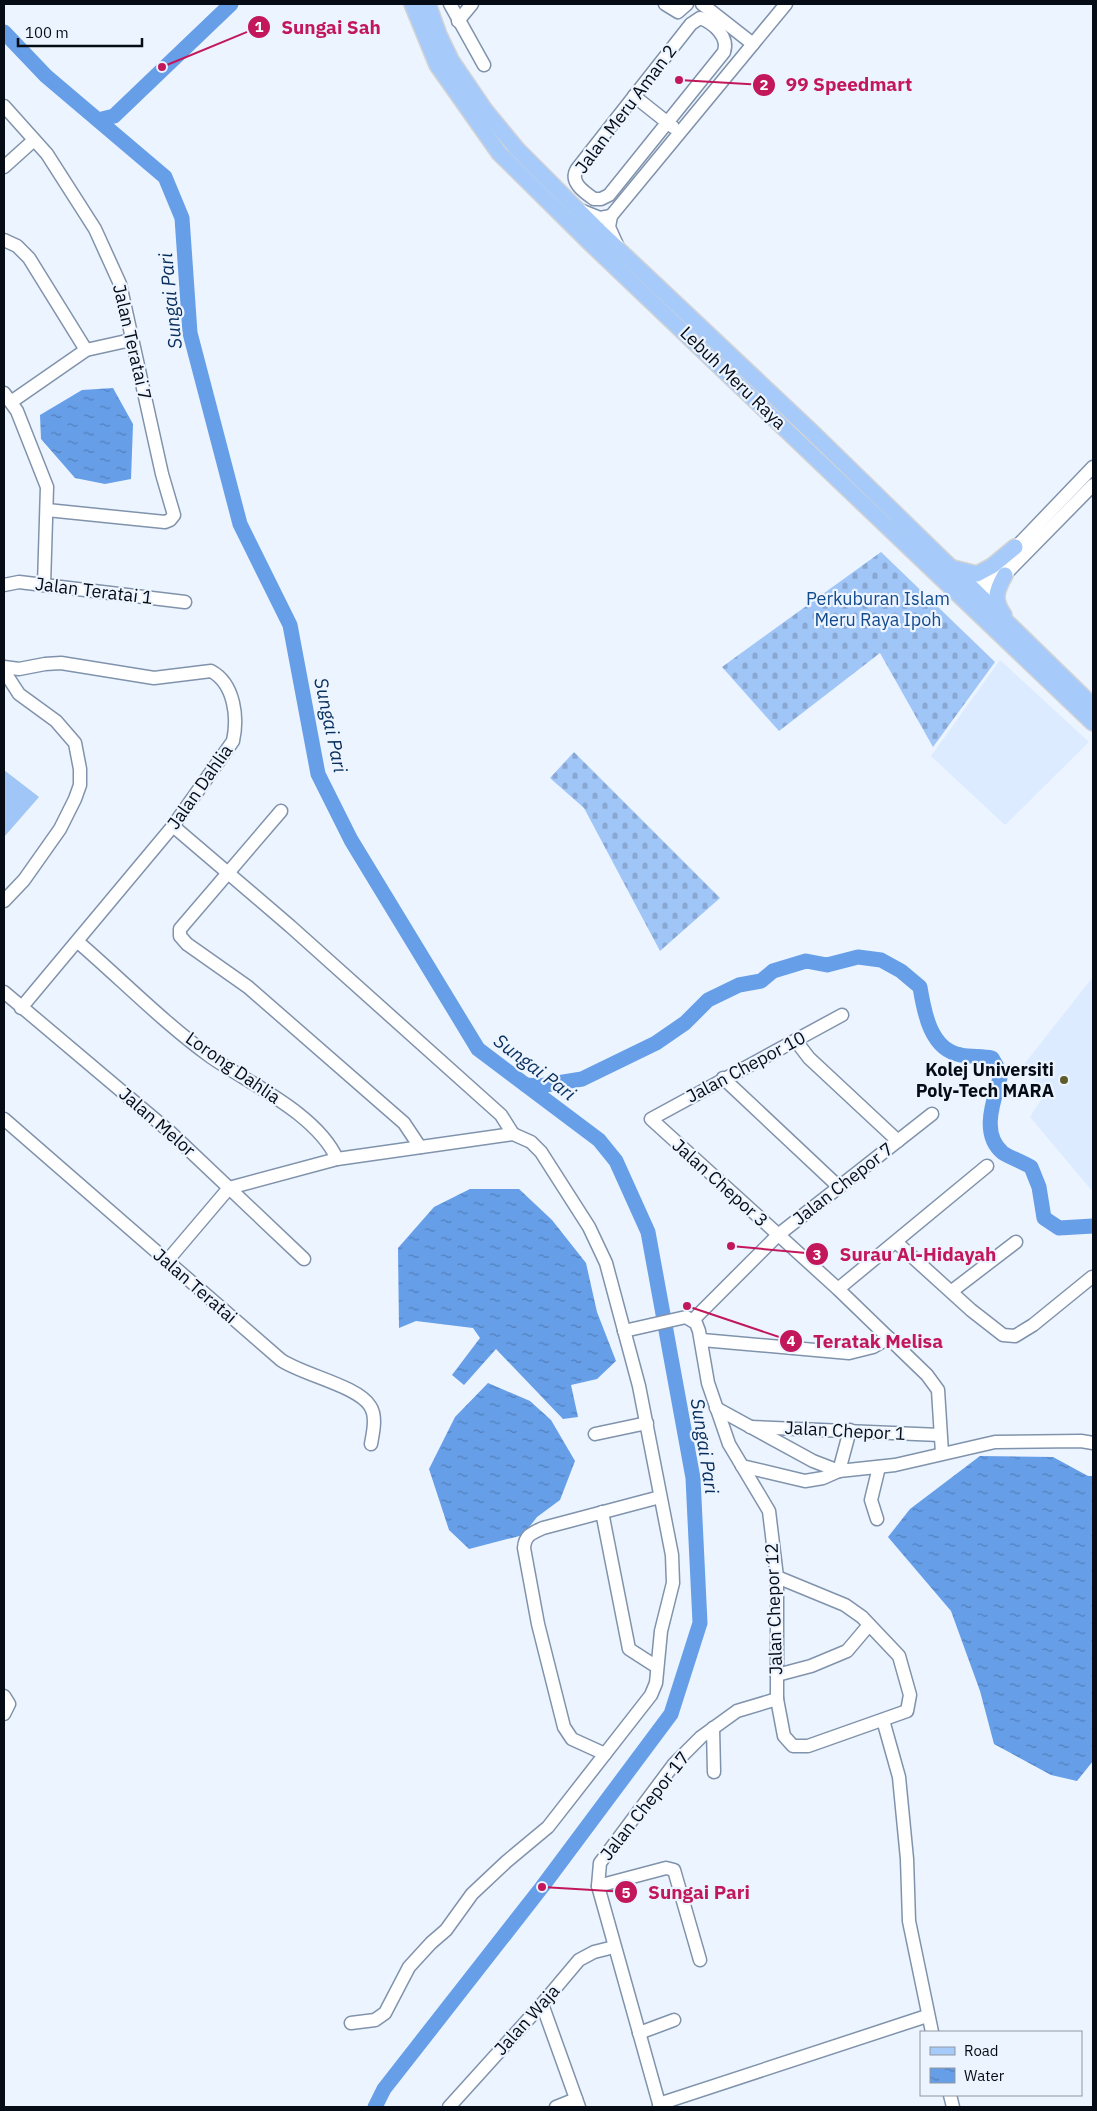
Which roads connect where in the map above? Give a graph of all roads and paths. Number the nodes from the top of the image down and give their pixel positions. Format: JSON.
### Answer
{"nodes":[{"id":1,"x":412,"y":4,"type":"edge"},
{"id":2,"x":428,"y":4,"type":"edge"},
{"id":3,"x":450,"y":4,"type":"edge"},
{"id":4,"x":472,"y":4,"type":"edge"},
{"id":5,"x":665,"y":4,"type":"edge"},
{"id":6,"x":687,"y":4,"type":"edge"},
{"id":7,"x":702,"y":4,"type":"edge"},
{"id":8,"x":786,"y":4,"type":"edge"},
{"id":9,"x":458,"y":21,"type":"junction"},
{"id":10,"x":753,"y":44,"type":"junction"},
{"id":11,"x":724,"y":52,"type":"junction"},
{"id":12,"x":738,"y":63,"type":"junction"},
{"id":13,"x":484,"y":65,"type":"dead end"},
{"id":14,"x":634,"y":96,"type":"junction"},
{"id":15,"x":4,"y":106,"type":"edge"},
{"id":16,"x":668,"y":122,"type":"junction"},
{"id":17,"x":681,"y":133,"type":"junction"},
{"id":18,"x":34,"y":140,"type":"junction"},
{"id":19,"x":4,"y":167,"type":"edge"},
{"id":20,"x":575,"y":207,"type":"junction"},
{"id":21,"x":610,"y":216,"type":"junction"},
{"id":22,"x":4,"y":240,"type":"edge"},
{"id":23,"x":621,"y":252,"type":"junction"},
{"id":24,"x":131,"y":340,"type":"junction"},
{"id":25,"x":86,"y":350,"type":"junction"},
{"id":26,"x":7,"y":397,"type":"edge"},
{"id":27,"x":1093,"y":467,"type":"edge"},
{"id":28,"x":1093,"y":485,"type":"edge"},
{"id":29,"x":47,"y":510,"type":"junction"},
{"id":30,"x":1015,"y":547,"type":"junction"},
{"id":31,"x":950,"y":566,"type":"junction"},
{"id":32,"x":1005,"y":576,"type":"junction"},
{"id":33,"x":4,"y":585,"type":"edge"},
{"id":34,"x":44,"y":585,"type":"junction"},
{"id":35,"x":975,"y":598,"type":"junction"},
{"id":36,"x":185,"y":602,"type":"dead end"},
{"id":37,"x":1015,"y":630,"type":"junction"},
{"id":38,"x":4,"y":667,"type":"edge"},
{"id":39,"x":4,"y":671,"type":"edge"},
{"id":40,"x":1093,"y":706,"type":"edge"},
{"id":41,"x":1093,"y":723,"type":"edge"},
{"id":42,"x":281,"y":811,"type":"dead end"},
{"id":43,"x":173,"y":826,"type":"junction"},
{"id":44,"x":227,"y":873,"type":"junction"},
{"id":45,"x":4,"y":901,"type":"edge"},
{"id":46,"x":78,"y":942,"type":"junction"},
{"id":47,"x":4,"y":992,"type":"edge"},
{"id":48,"x":21,"y":1008,"type":"junction"},
{"id":49,"x":842,"y":1015,"type":"dead end"},
{"id":50,"x":796,"y":1041,"type":"junction"},
{"id":51,"x":723,"y":1078,"type":"junction"},
{"id":52,"x":932,"y":1114,"type":"dead end"},
{"id":53,"x":4,"y":1119,"type":"edge"},
{"id":54,"x":650,"y":1119,"type":"joint"},
{"id":55,"x":514,"y":1134,"type":"junction"},
{"id":56,"x":898,"y":1140,"type":"junction"},
{"id":57,"x":420,"y":1146,"type":"junction"},
{"id":58,"x":337,"y":1159,"type":"junction"},
{"id":59,"x":987,"y":1166,"type":"dead end"},
{"id":60,"x":839,"y":1187,"type":"junction"},
{"id":61,"x":229,"y":1188,"type":"junction"},
{"id":62,"x":778,"y":1235,"type":"junction"},
{"id":63,"x":896,"y":1242,"type":"junction"},
{"id":64,"x":1016,"y":1242,"type":"dead end"},
{"id":65,"x":304,"y":1259,"type":"dead end"},
{"id":66,"x":167,"y":1261,"type":"junction"},
{"id":67,"x":1092,"y":1277,"type":"dead end"},
{"id":68,"x":838,"y":1289,"type":"junction"},
{"id":69,"x":952,"y":1292,"type":"junction"},
{"id":70,"x":687,"y":1319,"type":"junction"},
{"id":71,"x":624,"y":1331,"type":"junction"},
{"id":72,"x":889,"y":1338,"type":"junction"},
{"id":73,"x":702,"y":1340,"type":"junction"},
{"id":74,"x":716,"y":1408,"type":"junction"},
{"id":75,"x":646,"y":1423,"type":"junction"},
{"id":76,"x":750,"y":1427,"type":"junction"},
{"id":77,"x":850,"y":1430,"type":"junction"},
{"id":78,"x":595,"y":1434,"type":"dead end"},
{"id":79,"x":940,"y":1435,"type":"junction"},
{"id":80,"x":1093,"y":1443,"type":"edge"},
{"id":81,"x":371,"y":1444,"type":"dead end"},
{"id":82,"x":942,"y":1453,"type":"junction"},
{"id":83,"x":742,"y":1466,"type":"junction"},
{"id":84,"x":879,"y":1467,"type":"junction"},
{"id":85,"x":839,"y":1471,"type":"junction"},
{"id":86,"x":660,"y":1497,"type":"junction"},
{"id":87,"x":602,"y":1512,"type":"junction"},
{"id":88,"x":878,"y":1519,"type":"dead end"},
{"id":89,"x":777,"y":1577,"type":"junction"},
{"id":90,"x":869,"y":1625,"type":"junction"},
{"id":91,"x":657,"y":1667,"type":"junction"},
{"id":92,"x":777,"y":1675,"type":"junction"},
{"id":93,"x":4,"y":1696,"type":"edge"},
{"id":94,"x":777,"y":1699,"type":"junction"},
{"id":95,"x":4,"y":1714,"type":"edge"},
{"id":96,"x":882,"y":1720,"type":"junction"},
{"id":97,"x":713,"y":1728,"type":"junction"},
{"id":98,"x":605,"y":1754,"type":"junction"},
{"id":99,"x":714,"y":1772,"type":"dead end"},
{"id":100,"x":598,"y":1886,"type":"junction"},
{"id":101,"x":614,"y":1947,"type":"junction"},
{"id":102,"x":700,"y":1960,"type":"dead end"},
{"id":103,"x":542,"y":2004,"type":"junction"},
{"id":104,"x":927,"y":2016,"type":"junction"},
{"id":105,"x":674,"y":2020,"type":"dead end"},
{"id":106,"x":350,"y":2023,"type":"dead end"},
{"id":107,"x":932,"y":2031,"type":"edge"},
{"id":108,"x":639,"y":2033,"type":"junction"},
{"id":109,"x":577,"y":2103,"type":"edge"},
{"id":110,"x":660,"y":2106,"type":"edge"},
{"id":111,"x":449,"y":2107,"type":"edge"},
{"id":112,"x":556,"y":2107,"type":"edge"}],
"edges":[{"from":1,"to":35,"type":"main road","name":"Lebuh Meru Raya"},
{"from":2,"to":20,"type":"main road","name":"Lebuh Meru Raya"},
{"from":3,"to":9,"type":"street"},
{"from":4,"to":9,"type":"street"},
{"from":5,"to":6,"type":"street"},
{"from":7,"to":10,"type":"street"},
{"from":8,"to":10,"type":"street"},
{"from":9,"to":13,"type":"street"},
{"from":10,"to":12,"type":"street"},
{"from":11,"to":12,"type":"street"},
{"from":11,"to":14,"type":"street","name":"Jalan Meru Aman 2"},
{"from":11,"to":16,"type":"street","name":"Jalan Meru Aman 2"},
{"from":12,"to":17,"type":"street"},
{"from":14,"to":16,"type":"street"},
{"from":14,"to":16,"type":"street","name":"Jalan Meru Aman 2"},
{"from":15,"to":18,"type":"street","name":"Jalan Teratai 7"},
{"from":16,"to":17,"type":"street"},
{"from":17,"to":21,"type":"street"},
{"from":18,"to":19,"type":"street"},
{"from":18,"to":24,"type":"street","name":"Jalan Teratai 7"},
{"from":20,"to":21,"type":"street"},
{"from":20,"to":23,"type":"main road","name":"Lebuh Meru Raya"},
{"from":21,"to":23,"type":"street"},
{"from":22,"to":25,"type":"street"},
{"from":23,"to":31,"type":"main road","name":"Lebuh Meru Raya"},
{"from":24,"to":25,"type":"street"},
{"from":24,"to":29,"type":"street","name":"Jalan Teratai 7"},
{"from":25,"to":26,"type":"street"},
{"from":26,"to":29,"type":"street"},
{"from":27,"to":30,"type":"street"},
{"from":28,"to":32,"type":"street"},
{"from":29,"to":34,"type":"street"},
{"from":30,"to":31,"type":"main road"},
{"from":30,"to":35,"type":"street"},
{"from":31,"to":35,"type":"main road","name":"Lebuh Meru Raya"},
{"from":32,"to":35,"type":"street"},
{"from":32,"to":37,"type":"main road"},
{"from":33,"to":34,"type":"street","name":"Jalan Teratai 1"},
{"from":34,"to":36,"type":"street","name":"Jalan Teratai 1"},
{"from":35,"to":37,"type":"main road","name":"Lebuh Meru Raya"},
{"from":35,"to":41,"type":"main road","name":"Lebuh Meru Raya"},
{"from":37,"to":40,"type":"main road","name":"Lebuh Meru Raya"},
{"from":38,"to":43,"type":"street","name":"Jalan Dahlia"},
{"from":39,"to":45,"type":"street"},
{"from":42,"to":44,"type":"street"},
{"from":43,"to":44,"type":"street"},
{"from":43,"to":46,"type":"street","name":"Jalan Dahlia"},
{"from":44,"to":55,"type":"street"},
{"from":44,"to":57,"type":"street"},
{"from":46,"to":48,"type":"street","name":"Jalan Dahlia"},
{"from":46,"to":58,"type":"street","name":"Lorong Dahlia"},
{"from":47,"to":48,"type":"street","name":"Jalan Melor"},
{"from":48,"to":61,"type":"street","name":"Jalan Melor"},
{"from":49,"to":50,"type":"street","name":"Jalan Chepor 10"},
{"from":50,"to":51,"type":"street","name":"Jalan Chepor 10"},
{"from":50,"to":56,"type":"street"},
{"from":51,"to":54,"type":"street","name":"Jalan Chepor 10"},
{"from":51,"to":60,"type":"street"},
{"from":52,"to":56,"type":"street","name":"Jalan Chepor 7"},
{"from":53,"to":66,"type":"street","name":"Jalan Teratai"},
{"from":54,"to":62,"type":"street","name":"Jalan Chepor 3"},
{"from":55,"to":57,"type":"street"},
{"from":55,"to":71,"type":"street"},
{"from":56,"to":60,"type":"street","name":"Jalan Chepor 7"},
{"from":57,"to":58,"type":"street"},
{"from":58,"to":61,"type":"street"},
{"from":59,"to":63,"type":"street"},
{"from":60,"to":62,"type":"street","name":"Jalan Chepor 7"},
{"from":61,"to":65,"type":"street","name":"Jalan Melor"},
{"from":61,"to":66,"type":"street"},
{"from":62,"to":68,"type":"street","name":"Jalan Chepor 3"},
{"from":62,"to":70,"type":"street","name":"Jalan Chepor 7"},
{"from":63,"to":68,"type":"street"},
{"from":63,"to":69,"type":"street"},
{"from":64,"to":69,"type":"street"},
{"from":66,"to":81,"type":"street","name":"Jalan Teratai"},
{"from":67,"to":69,"type":"street"},
{"from":68,"to":72,"type":"street","name":"Jalan Chepor 3"},
{"from":70,"to":71,"type":"street"},
{"from":70,"to":73,"type":"street","name":"Jalan Chepor 12"},
{"from":71,"to":75,"type":"street"},
{"from":72,"to":73,"type":"street"},
{"from":72,"to":79,"type":"street","name":"Jalan Chepor 3"},
{"from":73,"to":74,"type":"street","name":"Jalan Chepor 12"},
{"from":74,"to":76,"type":"street","name":"Jalan Chepor 1"},
{"from":74,"to":83,"type":"street","name":"Jalan Chepor 12"},
{"from":75,"to":78,"type":"street"},
{"from":75,"to":86,"type":"street"},
{"from":76,"to":77,"type":"street","name":"Jalan Chepor 1"},
{"from":76,"to":85,"type":"street","name":"Jalan Chepor 1"},
{"from":77,"to":79,"type":"street","name":"Jalan Chepor 1"},
{"from":77,"to":85,"type":"street"},
{"from":79,"to":82,"type":"street","name":"Jalan Chepor 3"},
{"from":80,"to":82,"type":"street"},
{"from":82,"to":84,"type":"street"},
{"from":83,"to":85,"type":"street"},
{"from":83,"to":89,"type":"street","name":"Jalan Chepor 12"},
{"from":84,"to":85,"type":"street"},
{"from":84,"to":88,"type":"street"},
{"from":86,"to":87,"type":"street"},
{"from":86,"to":91,"type":"street"},
{"from":87,"to":91,"type":"street"},
{"from":87,"to":98,"type":"street"},
{"from":89,"to":90,"type":"street"},
{"from":89,"to":92,"type":"street","name":"Jalan Chepor 12"},
{"from":90,"to":92,"type":"street"},
{"from":90,"to":96,"type":"street","name":"Jalan Chepor 12"},
{"from":91,"to":98,"type":"street"},
{"from":92,"to":94,"type":"street","name":"Jalan Chepor 12"},
{"from":93,"to":95,"type":"street"},
{"from":94,"to":96,"type":"street","name":"Jalan Chepor 12"},
{"from":94,"to":97,"type":"street","name":"Jalan Chepor 17"},
{"from":96,"to":104,"type":"street"},
{"from":97,"to":99,"type":"street"},
{"from":97,"to":100,"type":"street","name":"Jalan Chepor 17"},
{"from":98,"to":106,"type":"street"},
{"from":100,"to":101,"type":"street","name":"Jalan Chepor 17"},
{"from":100,"to":102,"type":"street"},
{"from":101,"to":103,"type":"street","name":"Jalan Waja"},
{"from":101,"to":108,"type":"street","name":"Jalan Chepor 17"},
{"from":103,"to":109,"type":"street"},
{"from":103,"to":111,"type":"street","name":"Jalan Waja"},
{"from":104,"to":107,"type":"street"},
{"from":104,"to":110,"type":"street"},
{"from":105,"to":108,"type":"street"},
{"from":108,"to":110,"type":"street","name":"Jalan Chepor 17"},
{"from":109,"to":112,"type":"street"}]}
